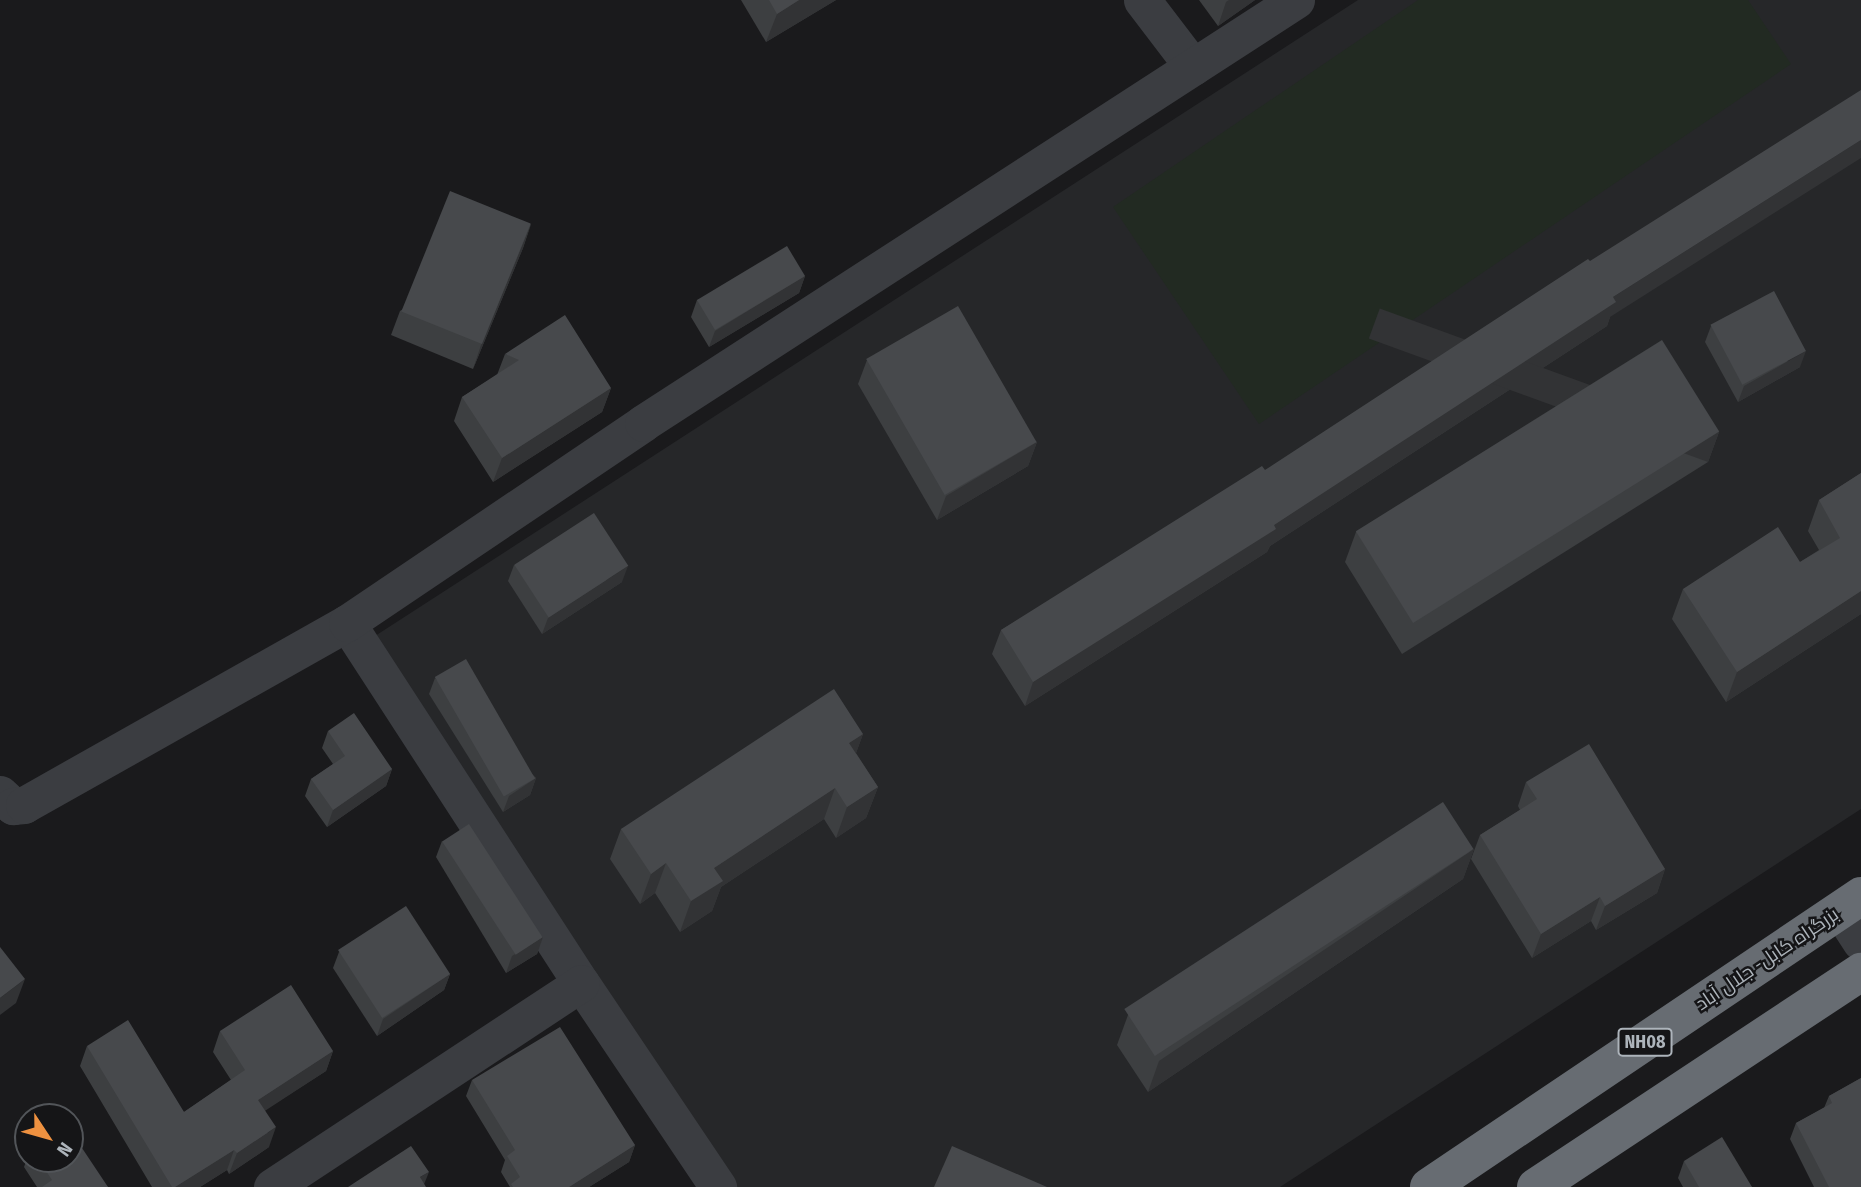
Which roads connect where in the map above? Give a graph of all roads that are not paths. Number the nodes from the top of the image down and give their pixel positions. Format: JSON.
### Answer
{"nodes":[{"id":1,"x":1142,"y":0,"type":"edge"},
{"id":2,"x":1296,"y":0,"type":"edge"},
{"id":3,"x":1193,"y":66,"type":"junction"},
{"id":4,"x":347,"y":623,"type":"junction"},
{"id":5,"x":0,"y":794,"type":"edge"},
{"id":6,"x":1850,"y":903,"type":"edge"},
{"id":7,"x":1861,"y":942,"type":"edge"},
{"id":8,"x":1861,"y":972,"type":"edge"},
{"id":9,"x":581,"y":983,"type":"junction"},
{"id":10,"x":272,"y":1187,"type":"edge"},
{"id":11,"x":718,"y":1187,"type":"edge"},
{"id":12,"x":1429,"y":1187,"type":"edge"},
{"id":13,"x":1536,"y":1187,"type":"edge"}],
"edges":[{"from":1,"to":3,"type":"street"},
{"from":2,"to":3,"type":"street"},
{"from":3,"to":4,"type":"street"},
{"from":4,"to":5,"type":"street"},
{"from":4,"to":9,"type":"street"},
{"from":6,"to":7,"type":"street"},
{"from":6,"to":12,"type":"highway","name":"بزرگراه کابل- جلال آباد","number":"NH08"},
{"from":8,"to":13,"type":"highway"},
{"from":9,"to":10,"type":"street"},
{"from":9,"to":11,"type":"street"}]}
